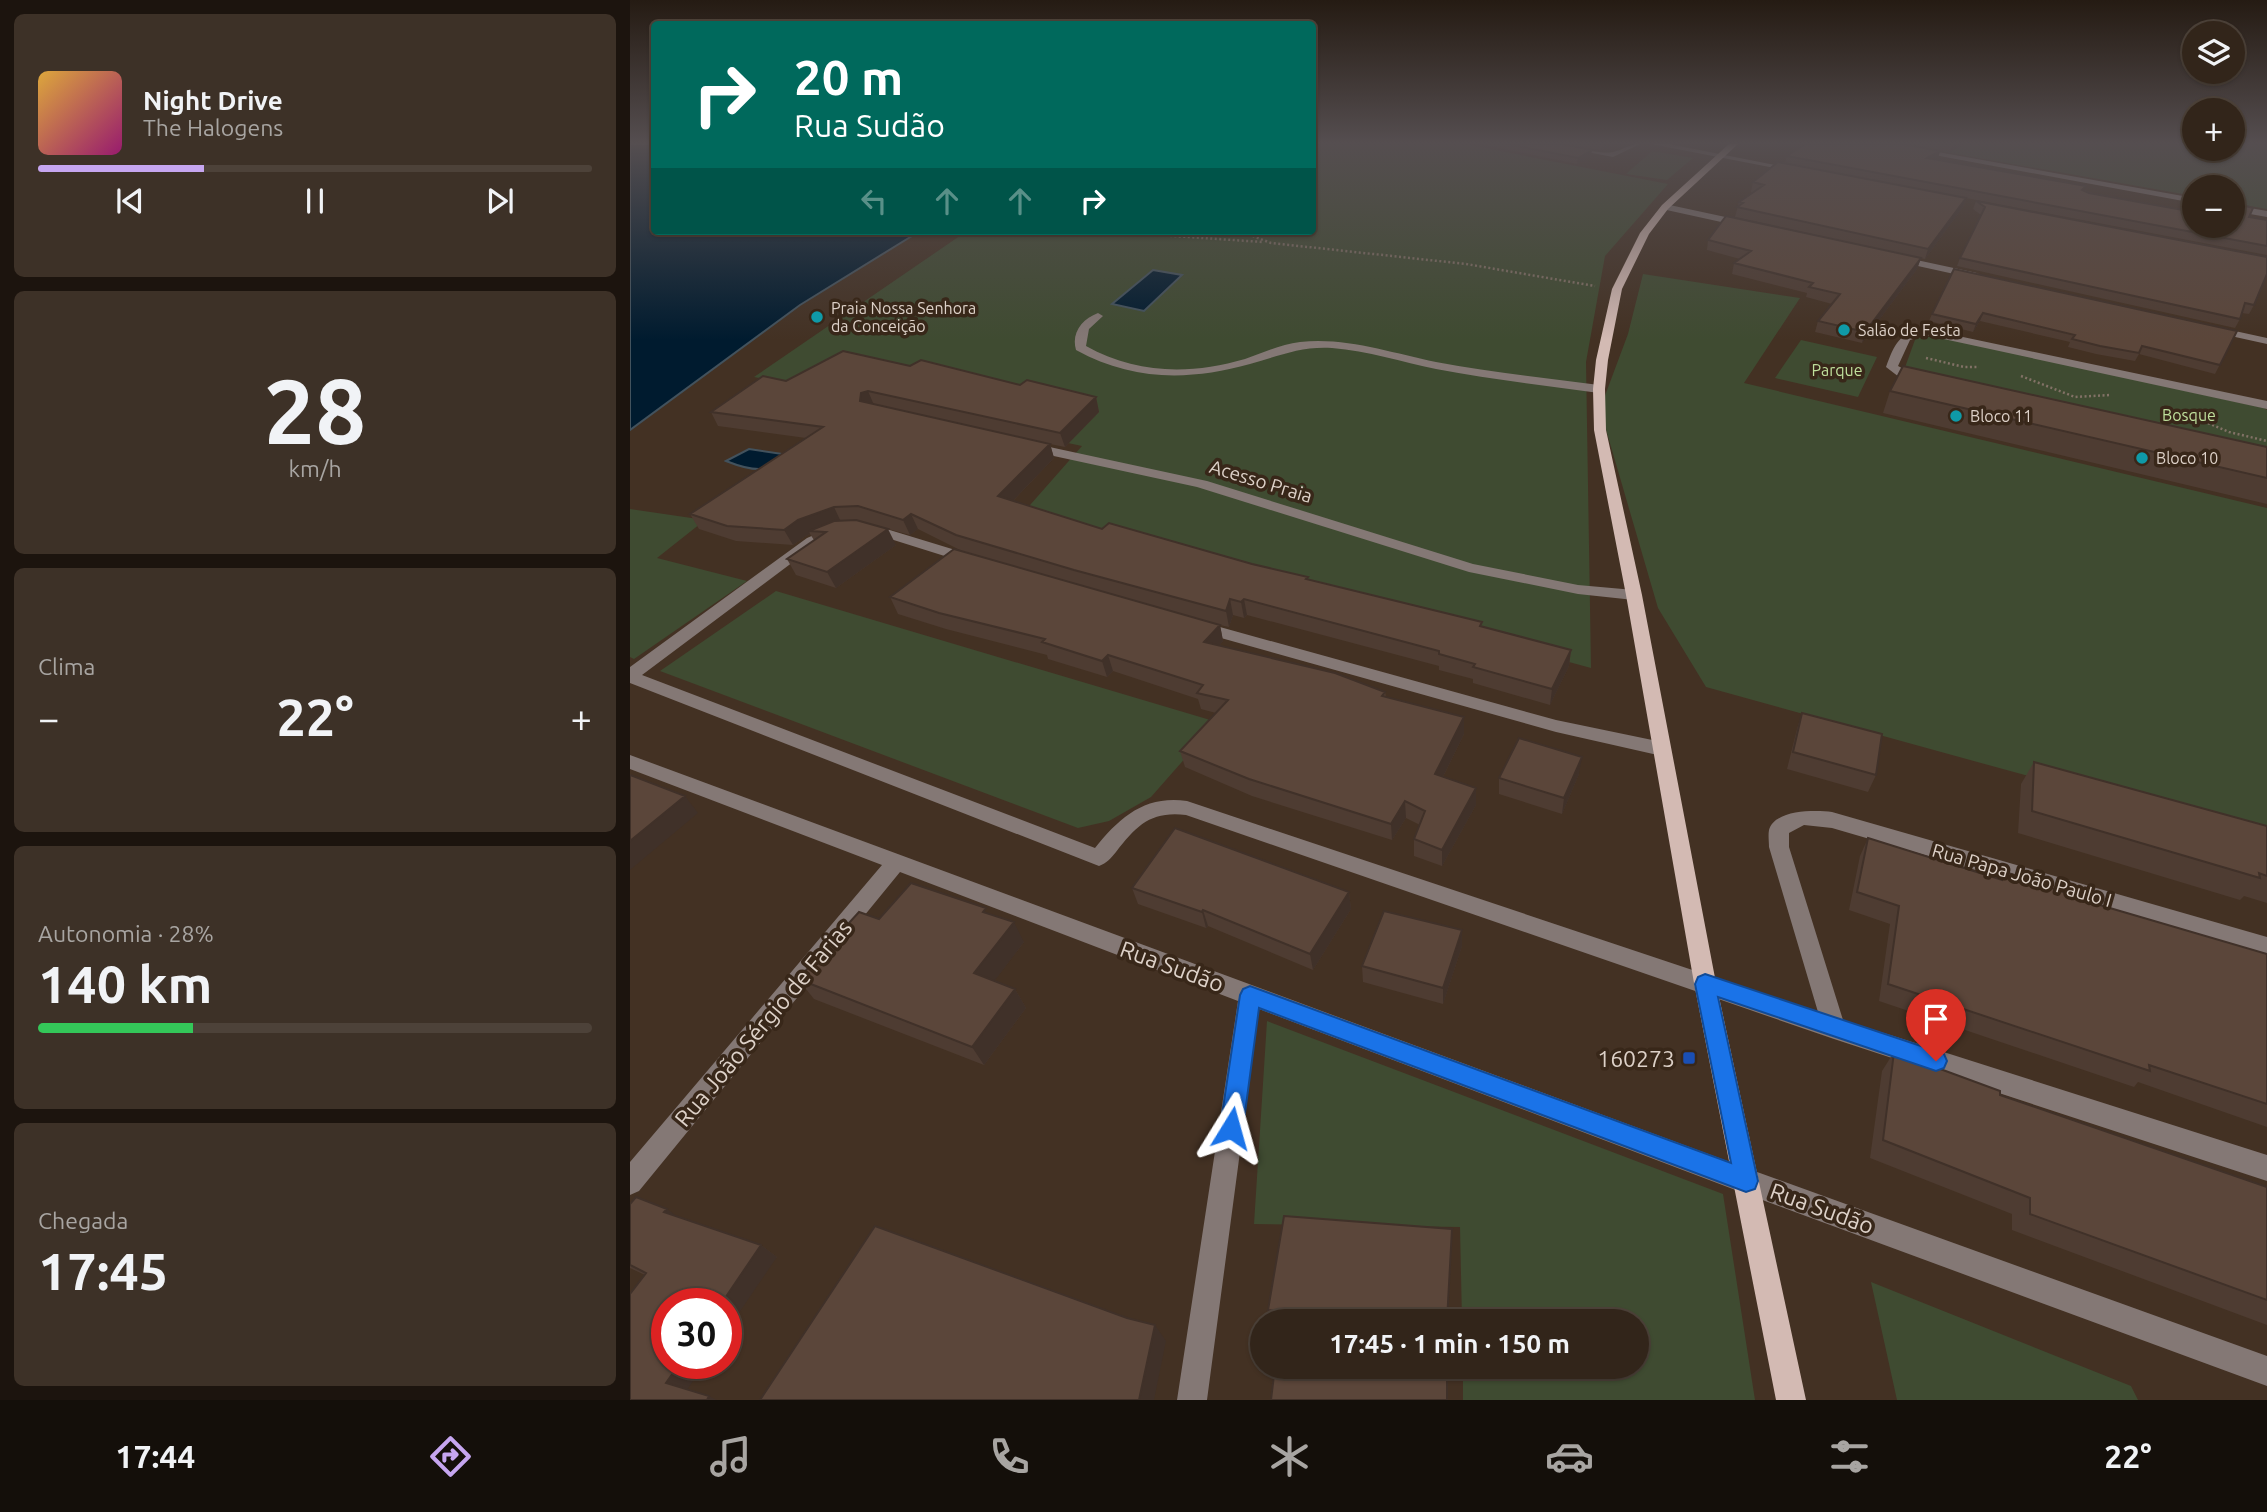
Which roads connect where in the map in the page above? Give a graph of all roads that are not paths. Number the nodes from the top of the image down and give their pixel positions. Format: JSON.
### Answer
{"nodes":[{"id":1,"x":1663,"y":209,"type":"edge"},
{"id":2,"x":1675,"y":209,"type":"edge"},
{"id":3,"x":2245,"y":210,"type":"edge"},
{"id":4,"x":2267,"y":214,"type":"edge"},
{"id":5,"x":1759,"y":228,"type":"edge"},
{"id":6,"x":1893,"y":257,"type":"edge"},
{"id":7,"x":1986,"y":278,"type":"edge"},
{"id":8,"x":1098,"y":316,"type":"dead end"},
{"id":9,"x":2200,"y":326,"type":"edge"},
{"id":10,"x":2267,"y":341,"type":"edge"},
{"id":11,"x":1929,"y":383,"type":"edge"},
{"id":12,"x":1599,"y":389,"type":"junction"},
{"id":13,"x":2267,"y":405,"type":"edge"},
{"id":14,"x":1010,"y":442,"type":"edge"},
{"id":15,"x":992,"y":566,"type":"edge"},
{"id":16,"x":1634,"y":595,"type":"junction"},
{"id":17,"x":1180,"y":621,"type":"edge"},
{"id":18,"x":630,"y":676,"type":"edge"},
{"id":19,"x":1662,"y":749,"type":"junction"},
{"id":20,"x":630,"y":762,"type":"edge"},
{"id":21,"x":895,"y":864,"type":"junction"},
{"id":22,"x":2267,"y":946,"type":"edge"},
{"id":23,"x":1705,"y":984,"type":"junction"},
{"id":24,"x":1250,"y":995,"type":"junction"},
{"id":25,"x":1834,"y":1028,"type":"junction"},
{"id":26,"x":2267,"y":1168,"type":"edge"},
{"id":27,"x":1746,"y":1181,"type":"junction"},
{"id":28,"x":630,"y":1182,"type":"edge"},
{"id":29,"x":2267,"y":1371,"type":"edge"},
{"id":30,"x":1192,"y":1400,"type":"edge"},
{"id":31,"x":1790,"y":1400,"type":"edge"}],
"edges":[{"from":1,"to":12,"type":"main road"},
{"from":2,"to":5,"type":"street"},
{"from":3,"to":4,"type":"street"},
{"from":6,"to":7,"type":"street"},
{"from":8,"to":12,"type":"street"},
{"from":9,"to":10,"type":"street"},
{"from":11,"to":13,"type":"street"},
{"from":12,"to":16,"type":"main road"},
{"from":14,"to":16,"type":"street","name":"Acesso Praia"},
{"from":15,"to":18,"type":"street"},
{"from":16,"to":19,"type":"main road"},
{"from":17,"to":19,"type":"street"},
{"from":18,"to":23,"type":"street"},
{"from":19,"to":23,"type":"main road"},
{"from":20,"to":21,"type":"street","name":"Rua Sudão"},
{"from":21,"to":24,"type":"street","name":"Rua Sudão"},
{"from":21,"to":28,"type":"street","name":"Rua João Sérgio de Farias"},
{"from":22,"to":25,"type":"street","name":"Rua Papa João Paulo I"},
{"from":23,"to":25,"type":"street"},
{"from":23,"to":27,"type":"main road"},
{"from":24,"to":27,"type":"street","name":"Rua Sudão"},
{"from":24,"to":30,"type":"street"},
{"from":25,"to":26,"type":"street"},
{"from":27,"to":29,"type":"street","name":"Rua Sudão"},
{"from":27,"to":31,"type":"main road"}]}
